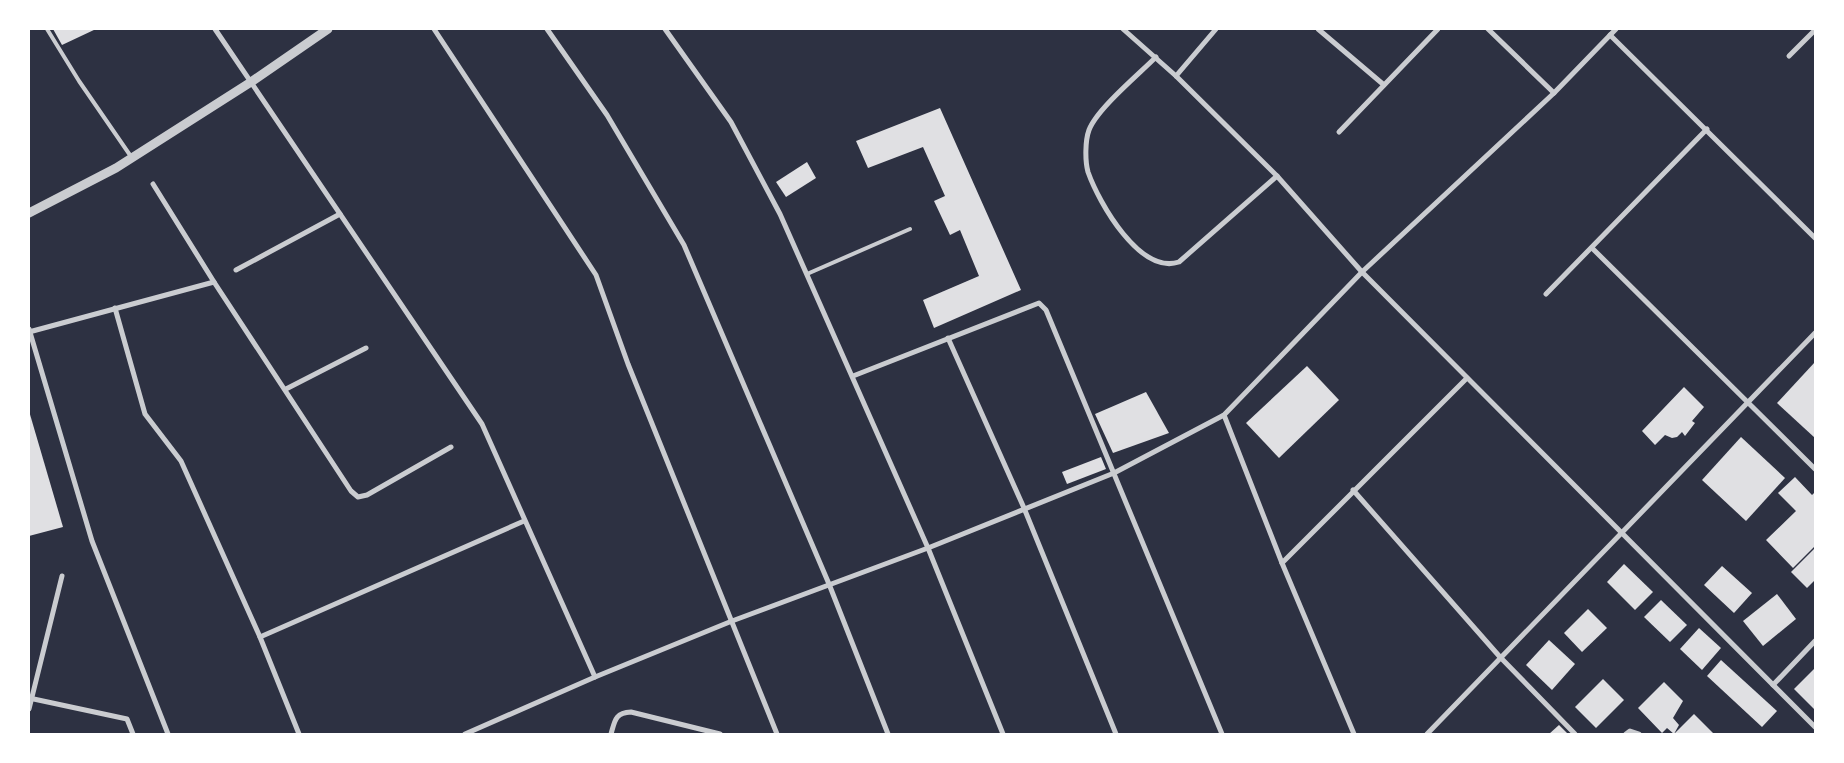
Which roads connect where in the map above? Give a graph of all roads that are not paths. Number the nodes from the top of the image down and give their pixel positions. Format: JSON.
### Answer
{"nodes":[{"id":1,"x":47,"y":29,"type":"edge"},
{"id":2,"x":215,"y":29,"type":"edge"},
{"id":3,"x":328,"y":29,"type":"edge"},
{"id":4,"x":434,"y":29,"type":"edge"},
{"id":5,"x":546,"y":29,"type":"edge"},
{"id":6,"x":665,"y":29,"type":"edge"},
{"id":7,"x":1123,"y":29,"type":"edge"},
{"id":8,"x":1216,"y":29,"type":"edge"},
{"id":9,"x":1318,"y":29,"type":"edge"},
{"id":10,"x":1438,"y":29,"type":"edge"},
{"id":11,"x":1488,"y":29,"type":"edge"},
{"id":12,"x":1616,"y":29,"type":"edge"},
{"id":13,"x":1815,"y":30,"type":"edge"},
{"id":14,"x":1610,"y":35,"type":"junction"},
{"id":15,"x":1789,"y":56,"type":"dead end"},
{"id":16,"x":1156,"y":57,"type":"junction"},
{"id":17,"x":1176,"y":76,"type":"junction"},
{"id":18,"x":251,"y":82,"type":"junction"},
{"id":19,"x":1384,"y":85,"type":"junction"},
{"id":20,"x":1554,"y":92,"type":"junction"},
{"id":21,"x":1707,"y":129,"type":"junction"},
{"id":22,"x":1338,"y":132,"type":"dead end"},
{"id":23,"x":132,"y":158,"type":"junction"},
{"id":24,"x":1277,"y":176,"type":"junction"},
{"id":25,"x":153,"y":184,"type":"dead end"},
{"id":26,"x":29,"y":213,"type":"edge"},
{"id":27,"x":340,"y":214,"type":"junction"},
{"id":28,"x":910,"y":229,"type":"dead end"},
{"id":29,"x":1815,"y":238,"type":"edge"},
{"id":30,"x":1592,"y":248,"type":"junction"},
{"id":31,"x":236,"y":270,"type":"dead end"},
{"id":32,"x":1362,"y":272,"type":"junction"},
{"id":33,"x":807,"y":274,"type":"junction"},
{"id":34,"x":214,"y":282,"type":"junction"},
{"id":35,"x":1546,"y":294,"type":"dead end"},
{"id":36,"x":115,"y":308,"type":"junction"},
{"id":37,"x":29,"y":331,"type":"edge"},
{"id":38,"x":1815,"y":333,"type":"edge"},
{"id":39,"x":948,"y":338,"type":"junction"},
{"id":40,"x":366,"y":348,"type":"dead end"},
{"id":41,"x":853,"y":376,"type":"junction"},
{"id":42,"x":1468,"y":378,"type":"junction"},
{"id":43,"x":286,"y":389,"type":"junction"},
{"id":44,"x":1747,"y":402,"type":"junction"},
{"id":45,"x":1224,"y":416,"type":"junction"},
{"id":46,"x":451,"y":447,"type":"dead end"},
{"id":47,"x":1815,"y":469,"type":"edge"},
{"id":48,"x":1114,"y":473,"type":"junction"},
{"id":49,"x":1354,"y":490,"type":"junction"},
{"id":50,"x":1024,"y":508,"type":"junction"},
{"id":51,"x":524,"y":521,"type":"junction"},
{"id":52,"x":1621,"y":533,"type":"junction"},
{"id":53,"x":928,"y":548,"type":"junction"},
{"id":54,"x":1282,"y":563,"type":"junction"},
{"id":55,"x":62,"y":576,"type":"dead end"},
{"id":56,"x":829,"y":584,"type":"junction"},
{"id":57,"x":732,"y":621,"type":"junction"},
{"id":58,"x":260,"y":637,"type":"junction"},
{"id":59,"x":1815,"y":641,"type":"edge"},
{"id":60,"x":1500,"y":657,"type":"junction"},
{"id":61,"x":595,"y":677,"type":"junction"},
{"id":62,"x":1773,"y":684,"type":"junction"},
{"id":63,"x":30,"y":698,"type":"edge"},
{"id":64,"x":29,"y":709,"type":"edge"},
{"id":65,"x":1815,"y":727,"type":"edge"},
{"id":66,"x":133,"y":734,"type":"edge"},
{"id":67,"x":168,"y":734,"type":"edge"},
{"id":68,"x":299,"y":734,"type":"edge"},
{"id":69,"x":465,"y":734,"type":"edge"},
{"id":70,"x":611,"y":734,"type":"edge"},
{"id":71,"x":720,"y":734,"type":"edge"},
{"id":72,"x":776,"y":734,"type":"edge"},
{"id":73,"x":888,"y":734,"type":"edge"},
{"id":74,"x":1003,"y":734,"type":"edge"},
{"id":75,"x":1116,"y":734,"type":"edge"},
{"id":76,"x":1222,"y":734,"type":"edge"},
{"id":77,"x":1354,"y":734,"type":"edge"},
{"id":78,"x":1427,"y":734,"type":"edge"},
{"id":79,"x":1575,"y":734,"type":"edge"},
{"id":80,"x":1626,"y":734,"type":"edge"},
{"id":81,"x":1639,"y":734,"type":"edge"}],
"edges":[{"from":1,"to":23,"type":"lane"},
{"from":2,"to":18,"type":"street"},
{"from":3,"to":18,"type":"street"},
{"from":4,"to":57,"type":"street"},
{"from":5,"to":56,"type":"street"},
{"from":6,"to":33,"type":"street"},
{"from":7,"to":16,"type":"street"},
{"from":8,"to":17,"type":"street"},
{"from":9,"to":19,"type":"street"},
{"from":10,"to":19,"type":"street"},
{"from":11,"to":20,"type":"street"},
{"from":12,"to":14,"type":"street"},
{"from":13,"to":15,"type":"street"},
{"from":14,"to":20,"type":"street"},
{"from":14,"to":21,"type":"street"},
{"from":16,"to":17,"type":"street"},
{"from":16,"to":24,"type":"street"},
{"from":17,"to":24,"type":"street"},
{"from":18,"to":23,"type":"street"},
{"from":18,"to":27,"type":"street"},
{"from":19,"to":22,"type":"street"},
{"from":20,"to":32,"type":"street"},
{"from":21,"to":29,"type":"street"},
{"from":21,"to":30,"type":"street"},
{"from":23,"to":26,"type":"street"},
{"from":24,"to":32,"type":"street"},
{"from":25,"to":34,"type":"street"},
{"from":27,"to":31,"type":"street"},
{"from":27,"to":51,"type":"street"},
{"from":28,"to":33,"type":"lane"},
{"from":30,"to":35,"type":"street"},
{"from":30,"to":44,"type":"street"},
{"from":32,"to":42,"type":"street"},
{"from":32,"to":45,"type":"street"},
{"from":33,"to":41,"type":"street"},
{"from":34,"to":36,"type":"street"},
{"from":34,"to":43,"type":"street"},
{"from":36,"to":37,"type":"street"},
{"from":36,"to":58,"type":"street"},
{"from":37,"to":67,"type":"street"},
{"from":38,"to":44,"type":"street"},
{"from":39,"to":41,"type":"street"},
{"from":39,"to":48,"type":"street"},
{"from":39,"to":50,"type":"street"},
{"from":40,"to":43,"type":"street"},
{"from":41,"to":53,"type":"street"},
{"from":42,"to":49,"type":"street"},
{"from":42,"to":52,"type":"street"},
{"from":43,"to":46,"type":"street"},
{"from":44,"to":47,"type":"street"},
{"from":44,"to":52,"type":"street"},
{"from":45,"to":48,"type":"street"},
{"from":45,"to":54,"type":"street"},
{"from":48,"to":50,"type":"street"},
{"from":48,"to":76,"type":"street"},
{"from":49,"to":54,"type":"street"},
{"from":49,"to":60,"type":"street"},
{"from":50,"to":53,"type":"street"},
{"from":50,"to":75,"type":"street"},
{"from":51,"to":58,"type":"street"},
{"from":51,"to":61,"type":"street"},
{"from":52,"to":60,"type":"street"},
{"from":52,"to":62,"type":"street"},
{"from":53,"to":56,"type":"street"},
{"from":53,"to":74,"type":"street"},
{"from":54,"to":77,"type":"street"},
{"from":55,"to":63,"type":"street"},
{"from":56,"to":57,"type":"street"},
{"from":56,"to":73,"type":"street"},
{"from":57,"to":61,"type":"street"},
{"from":57,"to":72,"type":"street"},
{"from":58,"to":68,"type":"street"},
{"from":59,"to":62,"type":"street"},
{"from":60,"to":78,"type":"street"},
{"from":60,"to":79,"type":"street"},
{"from":61,"to":69,"type":"street"},
{"from":62,"to":65,"type":"street"},
{"from":63,"to":64,"type":"street"},
{"from":63,"to":66,"type":"street"},
{"from":70,"to":71,"type":"street"},
{"from":80,"to":81,"type":"street"}]}
